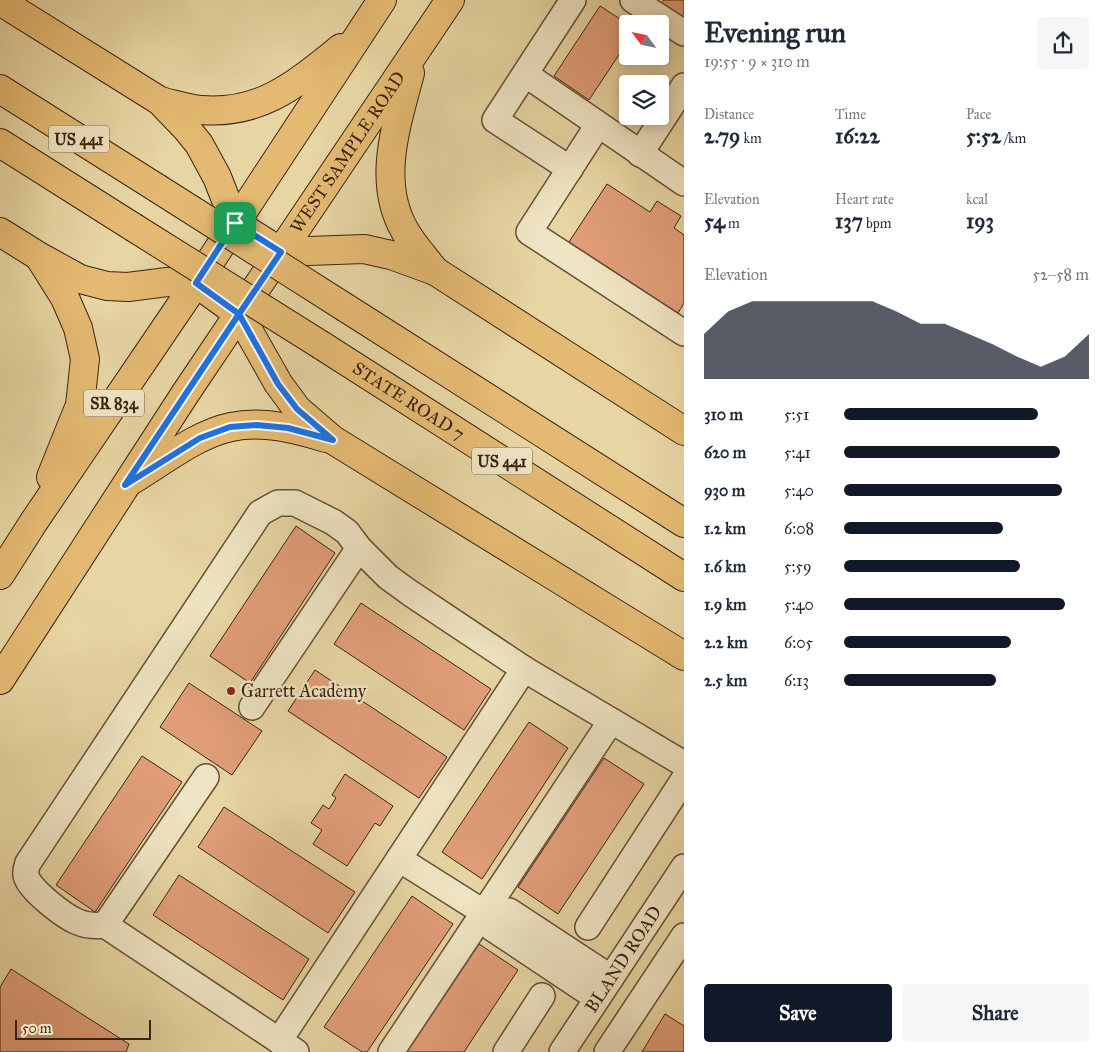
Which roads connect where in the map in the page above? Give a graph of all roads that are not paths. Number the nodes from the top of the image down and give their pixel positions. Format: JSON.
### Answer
{"nodes":[{"id":1,"x":382,"y":0,"type":"edge"},
{"id":2,"x":450,"y":0,"type":"edge"},
{"id":3,"x":573,"y":0,"type":"edge"},
{"id":4,"x":633,"y":0,"type":"edge"},
{"id":5,"x":0,"y":1,"type":"edge"},
{"id":6,"x":360,"y":33,"type":"junction"},
{"id":7,"x":684,"y":33,"type":"edge"},
{"id":8,"x":416,"y":53,"type":"junction"},
{"id":9,"x":525,"y":74,"type":"junction"},
{"id":10,"x":684,"y":86,"type":"edge"},
{"id":11,"x":0,"y":89,"type":"edge"},
{"id":12,"x":160,"y":101,"type":"junction"},
{"id":13,"x":598,"y":125,"type":"junction"},
{"id":14,"x":0,"y":143,"type":"edge"},
{"id":15,"x":640,"y":154,"type":"junction"},
{"id":16,"x":570,"y":169,"type":"junction"},
{"id":17,"x":681,"y":176,"type":"edge"},
{"id":18,"x":235,"y":223,"type":"junction"},
{"id":19,"x":0,"y":232,"type":"edge"},
{"id":20,"x":281,"y":252,"type":"junction"},
{"id":21,"x":40,"y":257,"type":"junction"},
{"id":22,"x":435,"y":271,"type":"junction"},
{"id":23,"x":196,"y":283,"type":"junction"},
{"id":24,"x":239,"y":314,"type":"junction"},
{"id":25,"x":684,"y":333,"type":"edge"},
{"id":26,"x":684,"y":431,"type":"edge"},
{"id":27,"x":333,"y":440,"type":"junction"},
{"id":28,"x":125,"y":485,"type":"junction"},
{"id":29,"x":32,"y":523,"type":"junction"},
{"id":30,"x":684,"y":523,"type":"edge"},
{"id":31,"x":359,"y":548,"type":"junction"},
{"id":32,"x":0,"y":575,"type":"edge"},
{"id":33,"x":684,"y":577,"type":"edge"},
{"id":34,"x":684,"y":656,"type":"edge"},
{"id":35,"x":524,"y":669,"type":"junction"},
{"id":36,"x":0,"y":680,"type":"edge"},
{"id":37,"x":252,"y":707,"type":"dead end"},
{"id":38,"x":611,"y":721,"type":"junction"},
{"id":39,"x":684,"y":764,"type":"edge"},
{"id":40,"x":206,"y":777,"type":"dead end"},
{"id":41,"x":684,"y":779,"type":"edge"},
{"id":42,"x":399,"y":859,"type":"junction"},
{"id":43,"x":684,"y":867,"type":"edge"},
{"id":44,"x":483,"y":912,"type":"junction"},
{"id":45,"x":105,"y":925,"type":"junction"},
{"id":46,"x":588,"y":927,"type":"dead end"},
{"id":47,"x":684,"y":936,"type":"edge"},
{"id":48,"x":611,"y":978,"type":"junction"},
{"id":49,"x":542,"y":996,"type":"dead end"},
{"id":50,"x":597,"y":998,"type":"junction"},
{"id":51,"x":287,"y":1047,"type":"edge"},
{"id":52,"x":391,"y":1052,"type":"edge"},
{"id":53,"x":506,"y":1052,"type":"edge"},
{"id":54,"x":562,"y":1052,"type":"edge"},
{"id":55,"x":607,"y":1052,"type":"edge"}],
"edges":[{"from":1,"to":6,"type":"main road","number":"SR 834"},
{"from":2,"to":8,"type":"main road","name":"WEST SAMPLE ROAD","number":"SR 834"},
{"from":3,"to":9,"type":"street"},
{"from":4,"to":7,"type":"street"},
{"from":5,"to":12,"type":"main road"},
{"from":6,"to":12,"type":"main road"},
{"from":6,"to":18,"type":"main road","number":"SR 834"},
{"from":8,"to":20,"type":"main road","name":"WEST SAMPLE ROAD","number":"SR 834"},
{"from":8,"to":22,"type":"main road"},
{"from":9,"to":13,"type":"street"},
{"from":9,"to":16,"type":"street"},
{"from":10,"to":15,"type":"street"},
{"from":11,"to":30,"type":"main road","number":"US 441","bridge":true},
{"from":12,"to":18,"type":"main road"},
{"from":13,"to":15,"type":"street"},
{"from":13,"to":16,"type":"street"},
{"from":14,"to":33,"type":"main road","name":"STATE ROAD 7","number":"US 441","bridge":true},
{"from":15,"to":17,"type":"street"},
{"from":16,"to":25,"type":"street"},
{"from":18,"to":20,"type":"main road"},
{"from":18,"to":23,"type":"main road","number":"SR 834"},
{"from":19,"to":21,"type":"main road"},
{"from":20,"to":22,"type":"main road"},
{"from":20,"to":24,"type":"main road","name":"WEST SAMPLE ROAD","number":"SR 834"},
{"from":21,"to":23,"type":"main road"},
{"from":21,"to":29,"type":"main road"},
{"from":22,"to":26,"type":"main road"},
{"from":23,"to":24,"type":"main road"},
{"from":23,"to":29,"type":"main road","number":"SR 834"},
{"from":24,"to":27,"type":"main road"},
{"from":24,"to":28,"type":"main road","name":"WEST SAMPLE ROAD","number":"SR 834"},
{"from":27,"to":28,"type":"main road"},
{"from":27,"to":34,"type":"main road"},
{"from":28,"to":36,"type":"main road","name":"WEST SAMPLE ROAD","number":"SR 834"},
{"from":29,"to":32,"type":"main road","number":"SR 834"},
{"from":31,"to":35,"type":"street"},
{"from":31,"to":37,"type":"street"},
{"from":31,"to":45,"type":"street"},
{"from":35,"to":38,"type":"street"},
{"from":35,"to":42,"type":"street"},
{"from":38,"to":39,"type":"street"},
{"from":38,"to":44,"type":"street"},
{"from":40,"to":45,"type":"street"},
{"from":41,"to":46,"type":"street"},
{"from":42,"to":44,"type":"street"},
{"from":42,"to":51,"type":"street"},
{"from":43,"to":48,"type":"street","name":"BLAND ROAD"},
{"from":44,"to":48,"type":"street"},
{"from":44,"to":50,"type":"street"},
{"from":44,"to":52,"type":"street"},
{"from":45,"to":51,"type":"street"},
{"from":47,"to":55,"type":"street"},
{"from":48,"to":50,"type":"street","name":"BLAND ROAD"},
{"from":49,"to":53,"type":"street"},
{"from":50,"to":54,"type":"street","name":"BLAND ROAD"}]}
